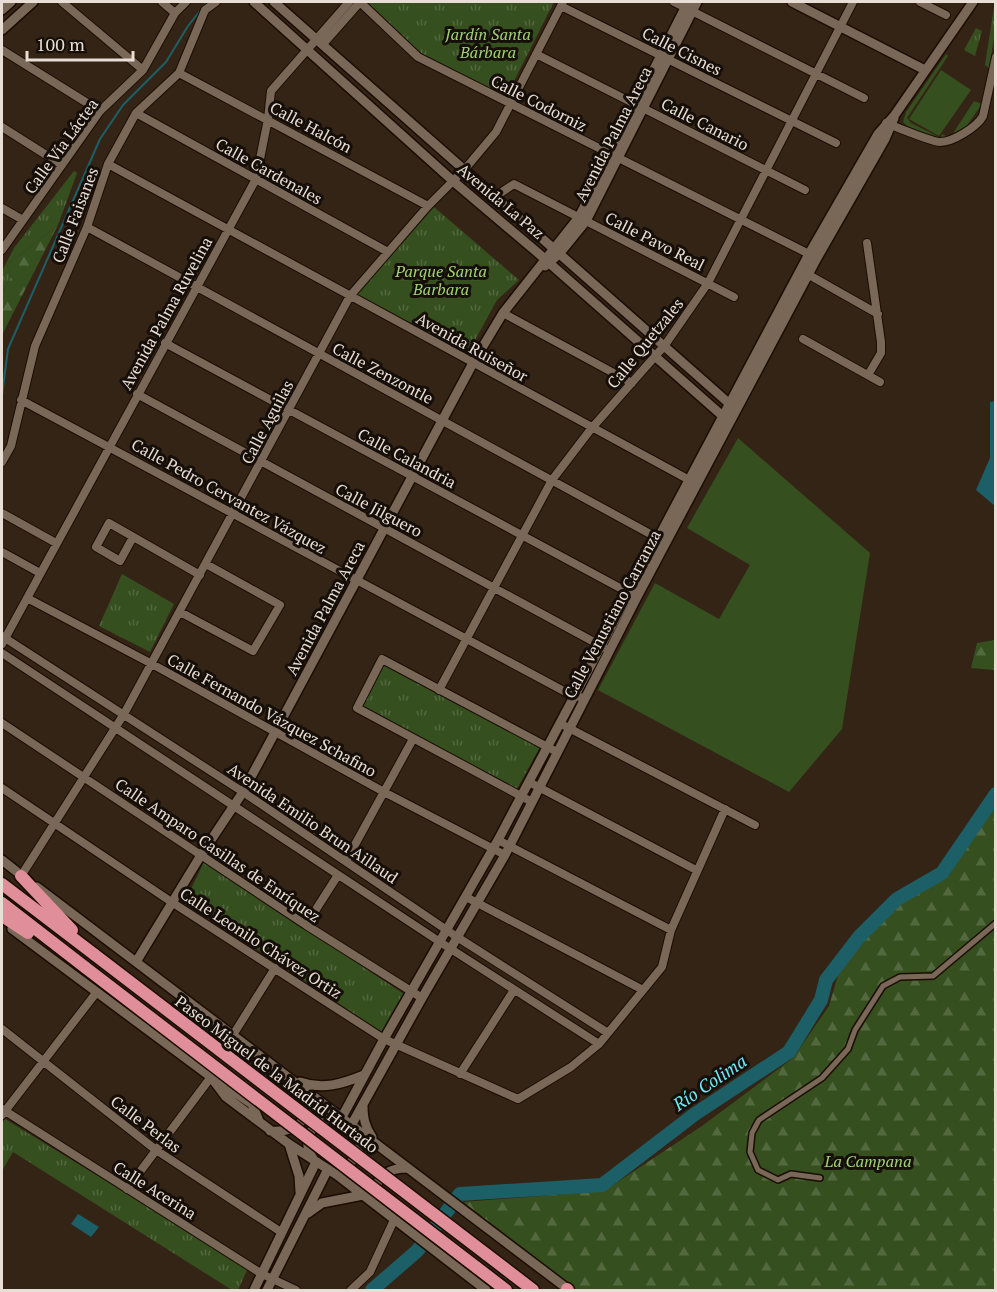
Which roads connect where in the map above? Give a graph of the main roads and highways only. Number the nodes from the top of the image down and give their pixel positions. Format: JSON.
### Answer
{"nodes":[{"id":1,"x":21,"y":876,"type":"road end"},
{"id":2,"x":2,"y":884,"type":"edge"},
{"id":3,"x":2,"y":903,"type":"edge"},
{"id":4,"x":2,"y":916,"type":"edge"},
{"id":5,"x":95,"y":956,"type":"junction"},
{"id":6,"x":86,"y":968,"type":"junction"},
{"id":7,"x":476,"y":1268,"type":"junction"},
{"id":8,"x":499,"y":1290,"type":"edge"},
{"id":9,"x":506,"y":1290,"type":"edge"},
{"id":10,"x":533,"y":1290,"type":"edge"}],
"edges":[{"from":1,"to":5,"type":"highway"},
{"from":2,"to":5,"type":"highway","name":"Paseo Miguel de la Madrid Hurtado"},
{"from":3,"to":6,"type":"highway","name":"Paseo Miguel de la Madrid Hurtado"},
{"from":4,"to":6,"type":"highway"},
{"from":5,"to":10,"type":"highway","name":"Paseo Miguel de la Madrid Hurtado","bridge":true},
{"from":6,"to":7,"type":"highway","name":"Paseo Miguel de la Madrid Hurtado","bridge":true},
{"from":7,"to":8,"type":"highway"},
{"from":7,"to":9,"type":"highway","name":"Paseo Miguel de la Madrid Hurtado"}]}
